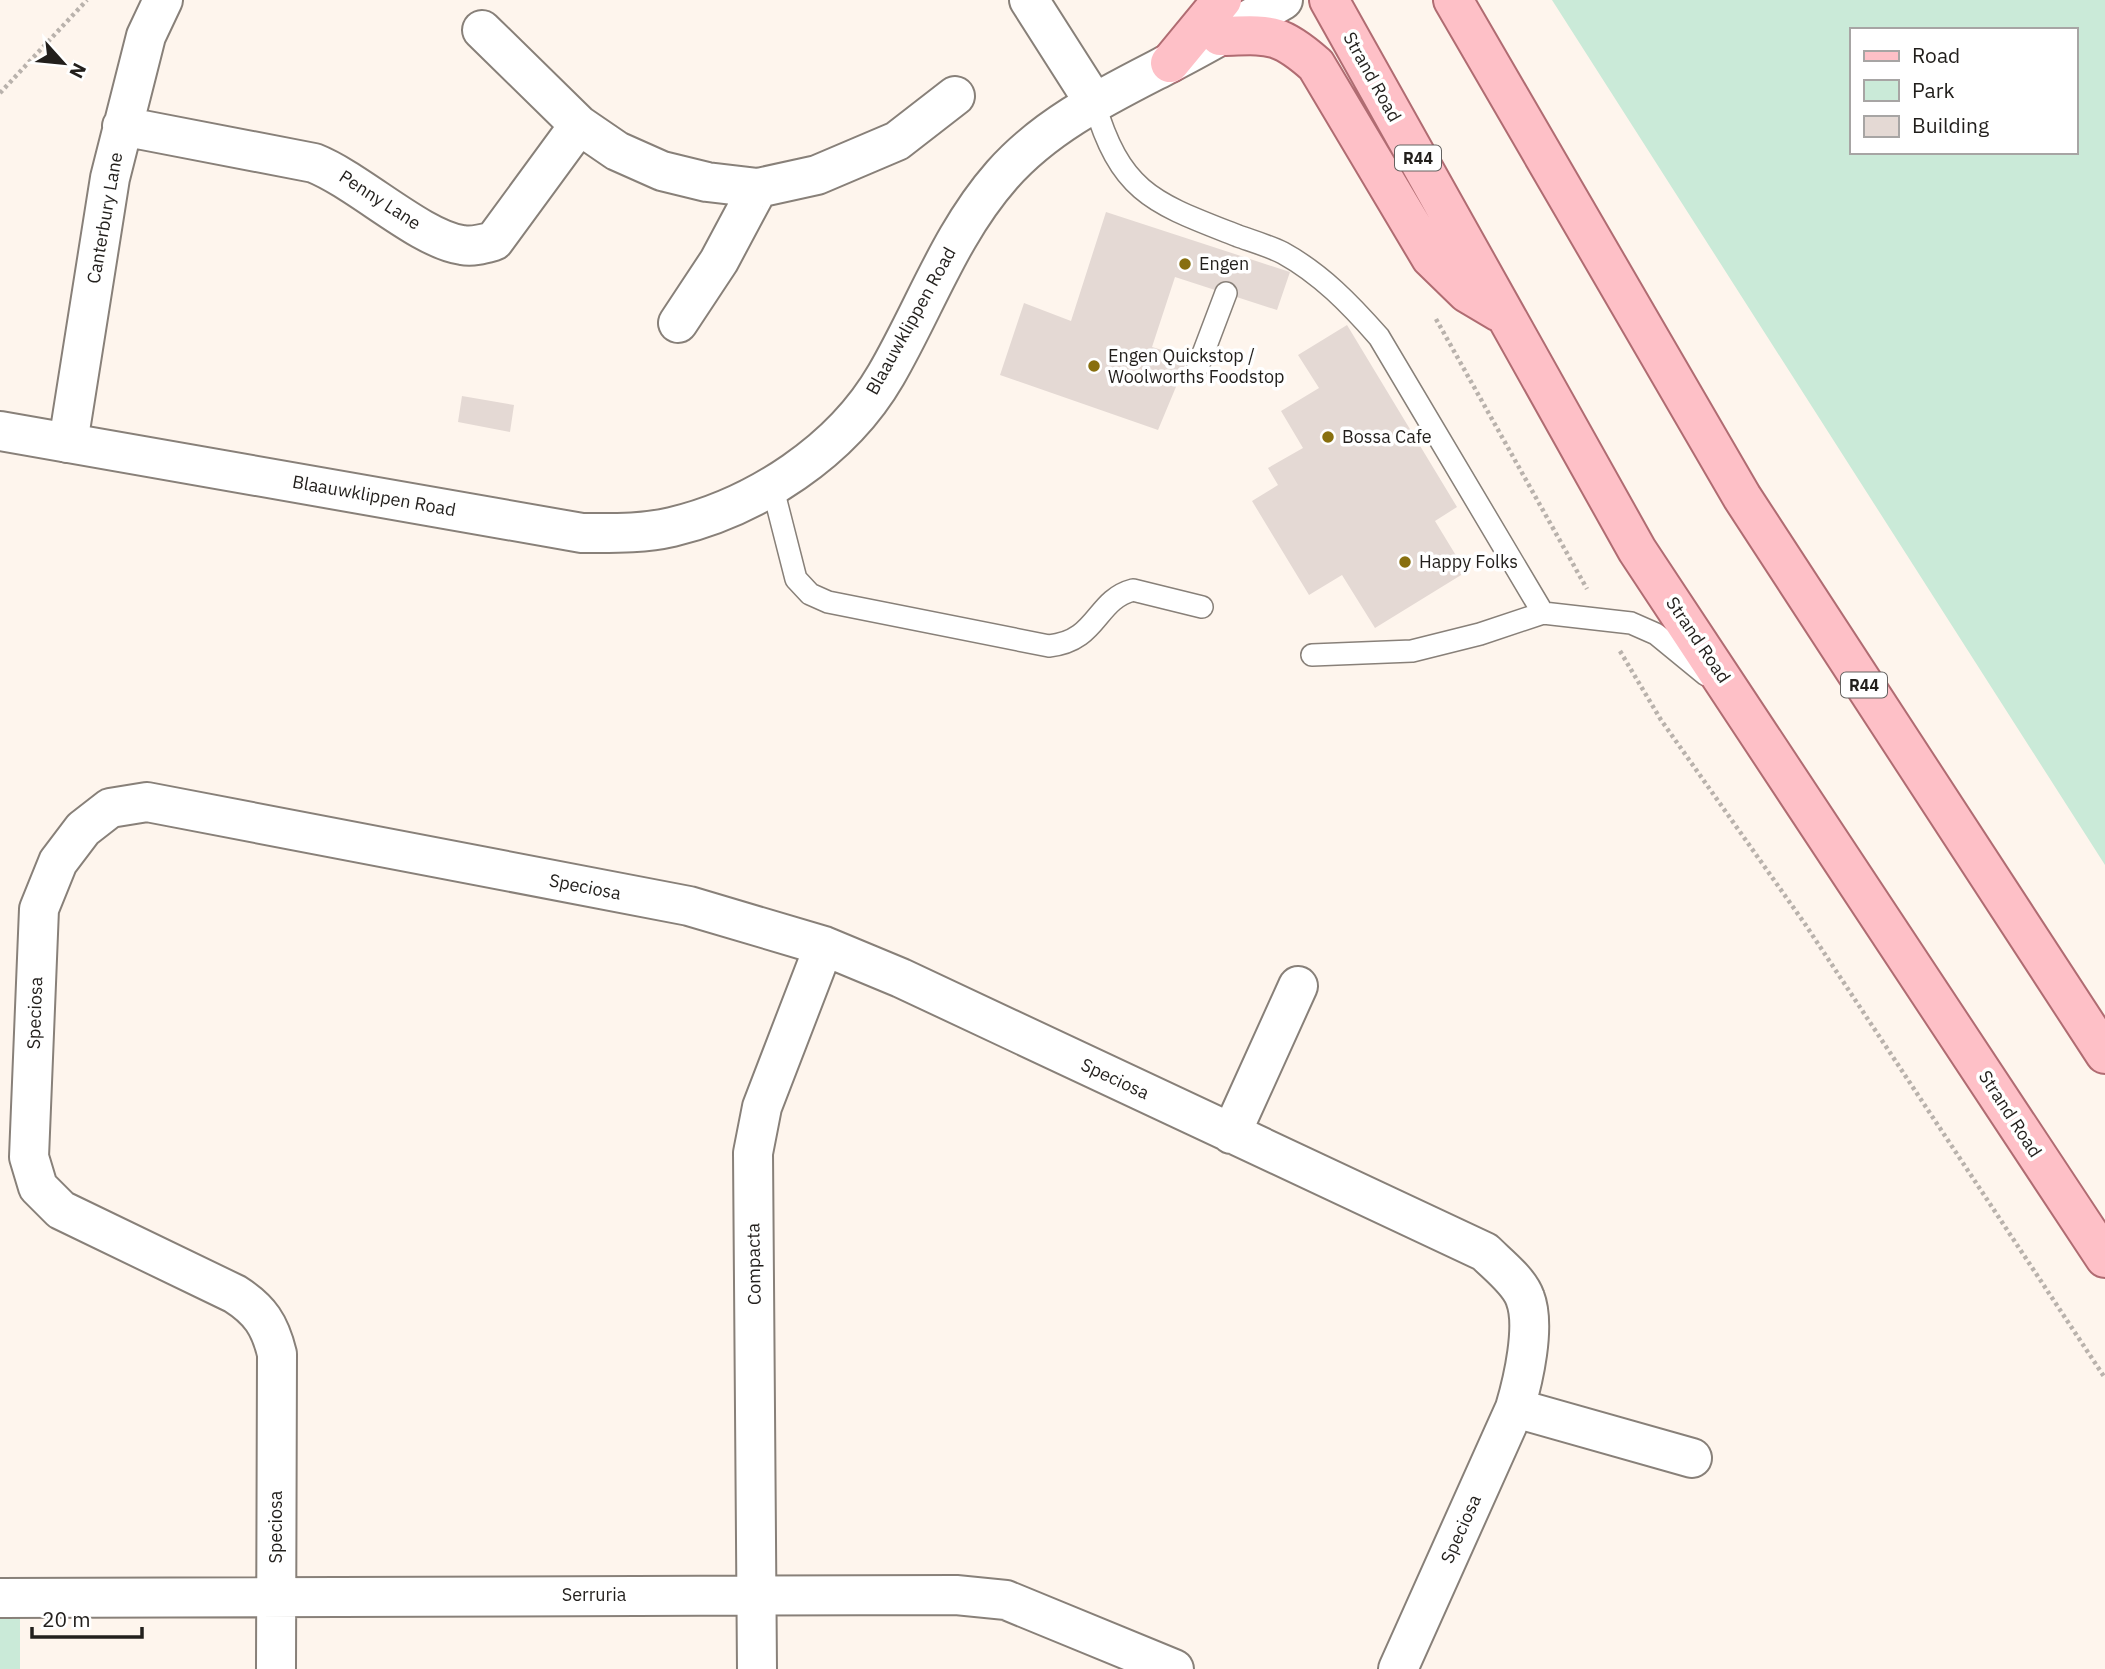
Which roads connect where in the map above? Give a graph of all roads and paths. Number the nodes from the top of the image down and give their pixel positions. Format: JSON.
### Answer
{"nodes":[{"id":1,"x":87,"y":0,"type":"edge"},
{"id":2,"x":163,"y":0,"type":"edge"},
{"id":3,"x":1029,"y":0,"type":"edge"},
{"id":4,"x":1283,"y":0,"type":"edge"},
{"id":5,"x":1329,"y":0,"type":"edge"},
{"id":6,"x":1452,"y":0,"type":"edge"},
{"id":7,"x":1221,"y":18,"type":"edge"},
{"id":8,"x":482,"y":30,"type":"dead end"},
{"id":9,"x":1171,"y":63,"type":"joint"},
{"id":10,"x":0,"y":93,"type":"edge"},
{"id":11,"x":955,"y":96,"type":"dead end"},
{"id":12,"x":1094,"y":102,"type":"junction"},
{"id":13,"x":579,"y":125,"type":"junction"},
{"id":14,"x":122,"y":126,"type":"junction"},
{"id":15,"x":758,"y":188,"type":"junction"},
{"id":16,"x":1226,"y":293,"type":"dead end"},
{"id":17,"x":1431,"y":310,"type":"dead end"},
{"id":18,"x":1506,"y":317,"type":"junction"},
{"id":19,"x":678,"y":323,"type":"dead end"},
{"id":20,"x":1198,"y":367,"type":"dead end"},
{"id":21,"x":0,"y":431,"type":"edge"},
{"id":22,"x":68,"y":443,"type":"junction"},
{"id":23,"x":772,"y":485,"type":"junction"},
{"id":24,"x":1589,"y":592,"type":"dead end"},
{"id":25,"x":1202,"y":607,"type":"dead end"},
{"id":26,"x":1543,"y":613,"type":"junction"},
{"id":27,"x":1616,"y":644,"type":"dead end"},
{"id":28,"x":1312,"y":655,"type":"dead end"},
{"id":29,"x":1744,"y":709,"type":"junction"},
{"id":30,"x":824,"y":946,"type":"junction"},
{"id":31,"x":1298,"y":986,"type":"dead end"},
{"id":32,"x":2105,"y":1054,"type":"edge"},
{"id":33,"x":1231,"y":1134,"type":"junction"},
{"id":34,"x":2105,"y":1258,"type":"edge"},
{"id":35,"x":2105,"y":1378,"type":"edge"},
{"id":36,"x":1516,"y":1408,"type":"junction"},
{"id":37,"x":1692,"y":1458,"type":"dead end"},
{"id":38,"x":757,"y":1594,"type":"junction"},
{"id":39,"x":275,"y":1596,"type":"junction"},
{"id":40,"x":0,"y":1598,"type":"edge"},
{"id":41,"x":276,"y":1669,"type":"edge"},
{"id":42,"x":757,"y":1669,"type":"edge"},
{"id":43,"x":1174,"y":1669,"type":"edge"},
{"id":44,"x":1398,"y":1669,"type":"edge"}],
"edges":[{"from":1,"to":10,"type":"path"},
{"from":2,"to":14,"type":"street","name":"Canterbury Lane"},
{"from":3,"to":12,"type":"street"},
{"from":4,"to":7,"type":"street"},
{"from":5,"to":18,"type":"main road","name":"Strand Road","number":"R44"},
{"from":6,"to":32,"type":"main road","number":"R44"},
{"from":7,"to":9,"type":"main road"},
{"from":7,"to":18,"type":"main road"},
{"from":8,"to":13,"type":"street"},
{"from":9,"to":12,"type":"street","name":"Blaauwklippen Road"},
{"from":11,"to":15,"type":"street"},
{"from":12,"to":23,"type":"street","name":"Blaauwklippen Road"},
{"from":12,"to":26,"type":"lane"},
{"from":13,"to":14,"type":"street","name":"Penny Lane"},
{"from":13,"to":15,"type":"street"},
{"from":14,"to":22,"type":"street","name":"Canterbury Lane"},
{"from":15,"to":19,"type":"street"},
{"from":16,"to":20,"type":"lane"},
{"from":17,"to":24,"type":"path"},
{"from":18,"to":29,"type":"main road","name":"Strand Road","number":"R44"},
{"from":21,"to":22,"type":"street","name":"Blaauwklippen Road"},
{"from":22,"to":23,"type":"street","name":"Blaauwklippen Road"},
{"from":23,"to":25,"type":"lane"},
{"from":26,"to":28,"type":"lane"},
{"from":26,"to":29,"type":"lane"},
{"from":27,"to":35,"type":"path"},
{"from":29,"to":34,"type":"main road","name":"Strand Road","number":"R44"},
{"from":30,"to":33,"type":"street","name":"Speciosa"},
{"from":30,"to":38,"type":"street","name":"Compacta"},
{"from":30,"to":39,"type":"street","name":"Speciosa"},
{"from":31,"to":33,"type":"street"},
{"from":33,"to":36,"type":"street","name":"Speciosa"},
{"from":36,"to":37,"type":"street"},
{"from":36,"to":44,"type":"street","name":"Speciosa"},
{"from":38,"to":39,"type":"street","name":"Serruria"},
{"from":38,"to":42,"type":"street","name":"Compacta"},
{"from":38,"to":43,"type":"street","name":"Serruria"},
{"from":39,"to":40,"type":"street","name":"Serruria"},
{"from":39,"to":41,"type":"street","name":"Speciosa"}]}
